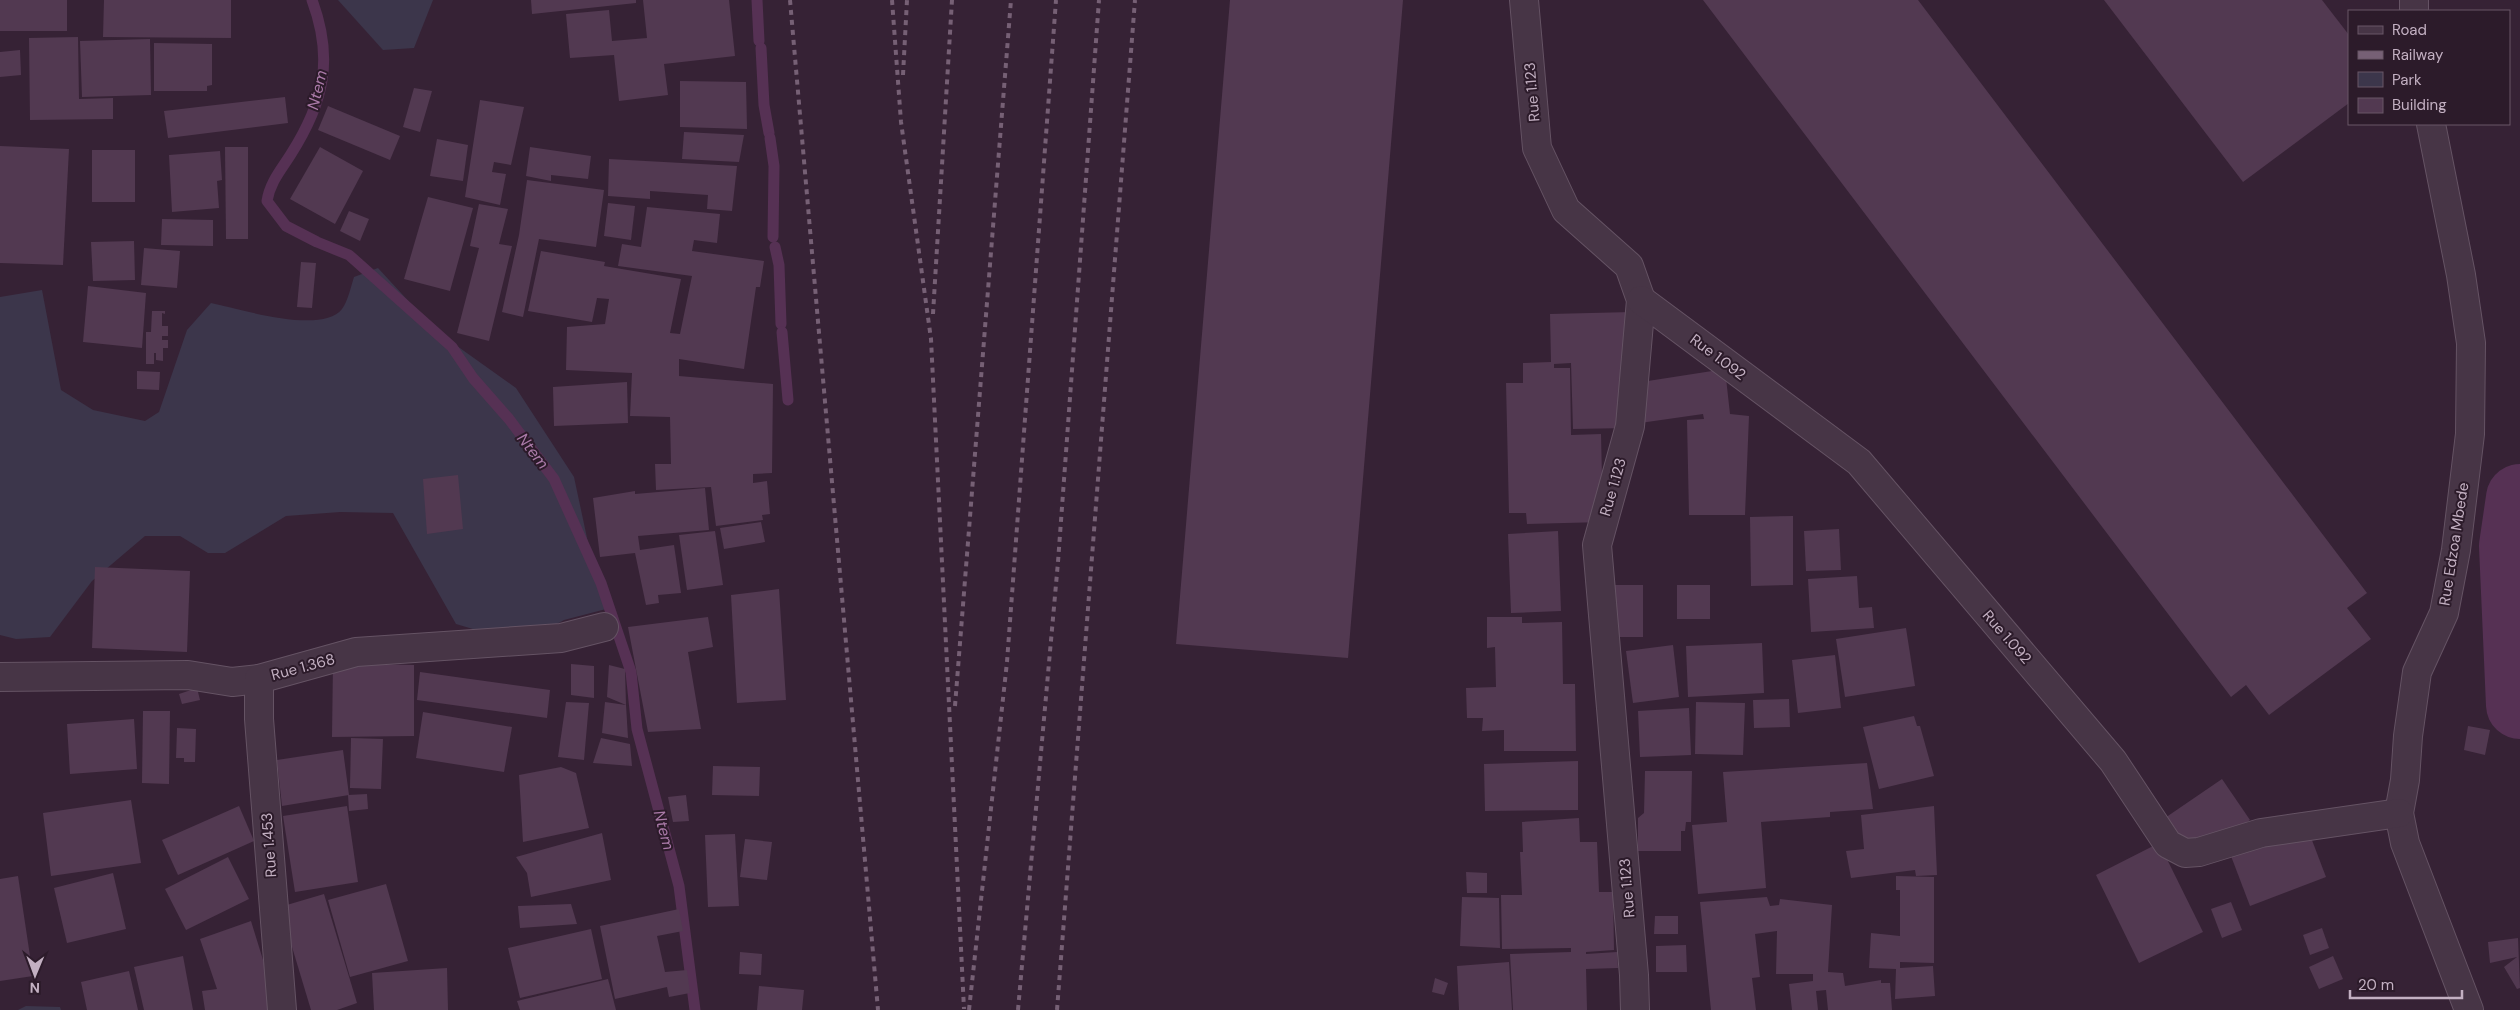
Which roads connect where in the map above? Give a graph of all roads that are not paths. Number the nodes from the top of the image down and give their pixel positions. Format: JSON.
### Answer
{"nodes":[{"id":1,"x":1524,"y":0,"type":"edge"},
{"id":2,"x":2431,"y":125,"type":"edge"},
{"id":3,"x":1641,"y":300,"type":"junction"},
{"id":4,"x":604,"y":627,"type":"dead end"},
{"id":5,"x":0,"y":677,"type":"edge"},
{"id":6,"x":259,"y":679,"type":"junction"},
{"id":7,"x":2399,"y":813,"type":"junction"},
{"id":8,"x":282,"y":1010,"type":"edge"},
{"id":9,"x":1635,"y":1010,"type":"edge"},
{"id":10,"x":2469,"y":1010,"type":"edge"}],
"edges":[{"from":1,"to":3,"type":"street","name":"Rue 1.123"},
{"from":2,"to":7,"type":"street","name":"Rue Edzoa Mbede"},
{"from":3,"to":7,"type":"street","name":"Rue 1.092"},
{"from":3,"to":9,"type":"street","name":"Rue 1.123"},
{"from":4,"to":6,"type":"street","name":"Rue 1.368"},
{"from":5,"to":6,"type":"street","name":"Rue 1.368"},
{"from":6,"to":8,"type":"street","name":"Rue 1.453"},
{"from":7,"to":10,"type":"street","name":"Rue Edzoa Mbede"}]}
